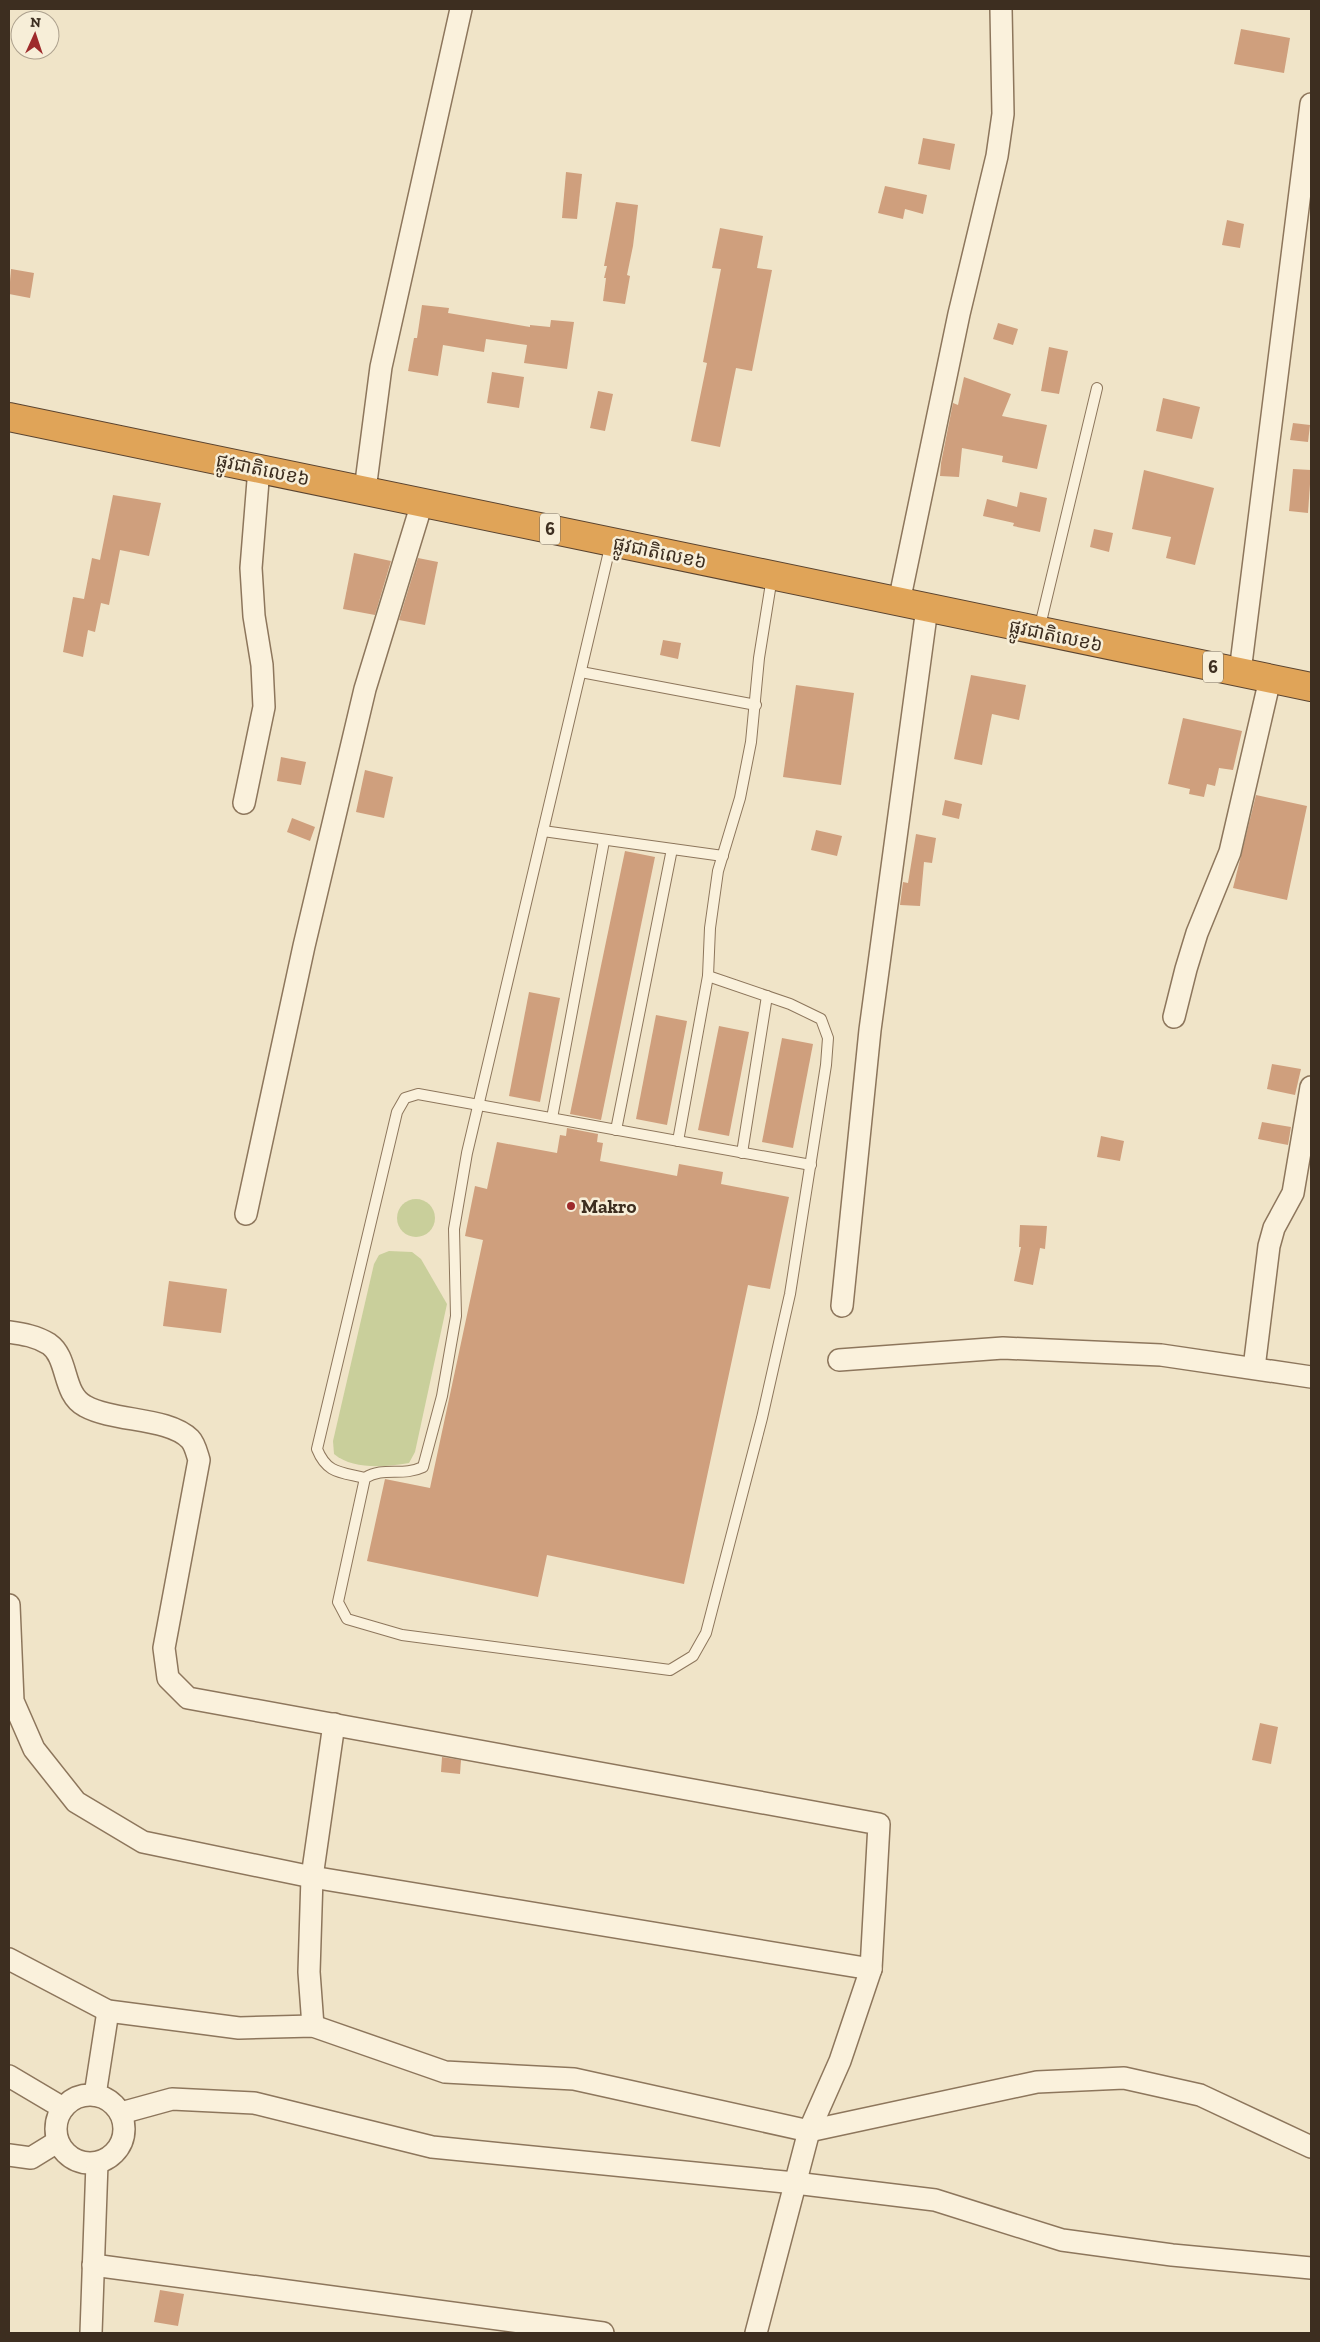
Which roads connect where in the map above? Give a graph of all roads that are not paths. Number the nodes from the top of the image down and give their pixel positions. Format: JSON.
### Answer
{"nodes":[{"id":1,"x":461,"y":9,"type":"edge"},
{"id":2,"x":1001,"y":9,"type":"edge"},
{"id":3,"x":1311,"y":104,"type":"edge"},
{"id":4,"x":1097,"y":388,"type":"dead end"},
{"id":5,"x":9,"y":416,"type":"edge"},
{"id":6,"x":259,"y":468,"type":"junction"},
{"id":7,"x":365,"y":490,"type":"junction"},
{"id":8,"x":422,"y":503,"type":"junction"},
{"id":9,"x":611,"y":542,"type":"junction"},
{"id":10,"x":772,"y":575,"type":"junction"},
{"id":11,"x":899,"y":602,"type":"junction"},
{"id":12,"x":927,"y":608,"type":"junction"},
{"id":13,"x":1039,"y":631,"type":"junction"},
{"id":14,"x":581,"y":672,"type":"junction"},
{"id":15,"x":1240,"y":672,"type":"junction"},
{"id":16,"x":1270,"y":679,"type":"junction"},
{"id":17,"x":1311,"y":687,"type":"edge"},
{"id":18,"x":756,"y":705,"type":"junction"},
{"id":19,"x":244,"y":803,"type":"dead end"},
{"id":20,"x":543,"y":831,"type":"junction"},
{"id":21,"x":604,"y":841,"type":"junction"},
{"id":22,"x":672,"y":849,"type":"junction"},
{"id":23,"x":723,"y":856,"type":"junction"},
{"id":24,"x":708,"y":976,"type":"junction"},
{"id":25,"x":766,"y":996,"type":"junction"},
{"id":26,"x":1174,"y":1017,"type":"dead end"},
{"id":27,"x":1311,"y":1087,"type":"edge"},
{"id":28,"x":478,"y":1104,"type":"junction"},
{"id":29,"x":552,"y":1118,"type":"junction"},
{"id":30,"x":616,"y":1130,"type":"junction"},
{"id":31,"x":678,"y":1141,"type":"junction"},
{"id":32,"x":742,"y":1153,"type":"junction"},
{"id":33,"x":811,"y":1165,"type":"junction"},
{"id":34,"x":246,"y":1214,"type":"dead end"},
{"id":35,"x":842,"y":1306,"type":"dead end"},
{"id":36,"x":9,"y":1332,"type":"edge"},
{"id":37,"x":839,"y":1360,"type":"dead end"},
{"id":38,"x":1254,"y":1368,"type":"junction"},
{"id":39,"x":1311,"y":1377,"type":"edge"},
{"id":40,"x":365,"y":1478,"type":"junction"},
{"id":41,"x":9,"y":1605,"type":"edge"},
{"id":42,"x":334,"y":1724,"type":"junction"},
{"id":43,"x":312,"y":1877,"type":"junction"},
{"id":44,"x":9,"y":1960,"type":"edge"},
{"id":45,"x":871,"y":1969,"type":"junction"},
{"id":46,"x":108,"y":2010,"type":"junction"},
{"id":47,"x":313,"y":2026,"type":"junction"},
{"id":48,"x":9,"y":2076,"type":"edge"},
{"id":49,"x":95,"y":2095,"type":"junction"},
{"id":50,"x":63,"y":2108,"type":"junction"},
{"id":51,"x":120,"y":2113,"type":"junction"},
{"id":52,"x":809,"y":2131,"type":"junction"},
{"id":53,"x":57,"y":2142,"type":"junction"},
{"id":54,"x":1311,"y":2147,"type":"edge"},
{"id":55,"x":9,"y":2155,"type":"edge"},
{"id":56,"x":97,"y":2163,"type":"junction"},
{"id":57,"x":796,"y":2183,"type":"junction"},
{"id":58,"x":93,"y":2265,"type":"junction"},
{"id":59,"x":1311,"y":2268,"type":"edge"},
{"id":60,"x":91,"y":2333,"type":"edge"},
{"id":61,"x":603,"y":2333,"type":"edge"},
{"id":62,"x":756,"y":2333,"type":"edge"}],
"edges":[{"from":1,"to":7,"type":"street"},
{"from":2,"to":11,"type":"street"},
{"from":3,"to":15,"type":"street"},
{"from":4,"to":13,"type":"lane"},
{"from":5,"to":6,"type":"highway","name":"ផ្លូវជាតិលេខ៦","number":"6"},
{"from":6,"to":7,"type":"highway","name":"ផ្លូវជាតិលេខ៦","number":"6"},
{"from":6,"to":19,"type":"street"},
{"from":7,"to":8,"type":"highway","name":"ផ្លូវជាតិលេខ៦","number":"6"},
{"from":8,"to":9,"type":"highway","name":"ផ្លូវជាតិលេខ៦","number":"6"},
{"from":8,"to":34,"type":"street"},
{"from":9,"to":10,"type":"highway","name":"ផ្លូវជាតិលេខ៦","number":"6"},
{"from":9,"to":14,"type":"lane"},
{"from":10,"to":11,"type":"highway","name":"ផ្លូវជាតិលេខ៦","number":"6"},
{"from":10,"to":18,"type":"lane"},
{"from":11,"to":12,"type":"highway","name":"ផ្លូវជាតិលេខ៦","number":"6"},
{"from":12,"to":13,"type":"highway","name":"ផ្លូវជាតិលេខ៦","number":"6"},
{"from":12,"to":35,"type":"street"},
{"from":13,"to":15,"type":"highway","name":"ផ្លូវជាតិលេខ៦","number":"6"},
{"from":14,"to":18,"type":"lane"},
{"from":14,"to":20,"type":"lane"},
{"from":15,"to":16,"type":"highway","name":"ផ្លូវជាតិលេខ៦","number":"6"},
{"from":16,"to":17,"type":"highway","name":"ផ្លូវជាតិលេខ៦","number":"6"},
{"from":16,"to":26,"type":"street"},
{"from":18,"to":23,"type":"lane"},
{"from":20,"to":21,"type":"lane"},
{"from":20,"to":28,"type":"lane"},
{"from":21,"to":22,"type":"lane"},
{"from":21,"to":29,"type":"lane"},
{"from":22,"to":23,"type":"lane"},
{"from":22,"to":30,"type":"lane"},
{"from":23,"to":24,"type":"lane"},
{"from":24,"to":25,"type":"lane"},
{"from":24,"to":31,"type":"lane"},
{"from":25,"to":32,"type":"lane"},
{"from":25,"to":33,"type":"lane"},
{"from":27,"to":38,"type":"street"},
{"from":28,"to":29,"type":"lane"},
{"from":28,"to":40,"type":"lane"},
{"from":28,"to":40,"type":"lane"},
{"from":29,"to":30,"type":"lane"},
{"from":30,"to":31,"type":"lane"},
{"from":31,"to":32,"type":"lane"},
{"from":32,"to":33,"type":"lane"},
{"from":33,"to":40,"type":"lane"},
{"from":36,"to":42,"type":"street"},
{"from":37,"to":38,"type":"street"},
{"from":38,"to":39,"type":"street"},
{"from":41,"to":43,"type":"street"},
{"from":42,"to":43,"type":"street"},
{"from":42,"to":45,"type":"street"},
{"from":43,"to":45,"type":"street"},
{"from":43,"to":47,"type":"street"},
{"from":44,"to":46,"type":"street"},
{"from":45,"to":52,"type":"street"},
{"from":46,"to":47,"type":"street"},
{"from":46,"to":49,"type":"street"},
{"from":47,"to":52,"type":"street"},
{"from":48,"to":50,"type":"street"},
{"from":49,"to":50,"type":"street"},
{"from":49,"to":51,"type":"street"},
{"from":50,"to":53,"type":"street"},
{"from":51,"to":56,"type":"street"},
{"from":51,"to":57,"type":"street"},
{"from":52,"to":54,"type":"street"},
{"from":52,"to":57,"type":"street"},
{"from":53,"to":55,"type":"street"},
{"from":53,"to":56,"type":"street"},
{"from":56,"to":58,"type":"street"},
{"from":57,"to":59,"type":"street"},
{"from":57,"to":62,"type":"street"},
{"from":58,"to":60,"type":"street"},
{"from":58,"to":61,"type":"street"}]}
